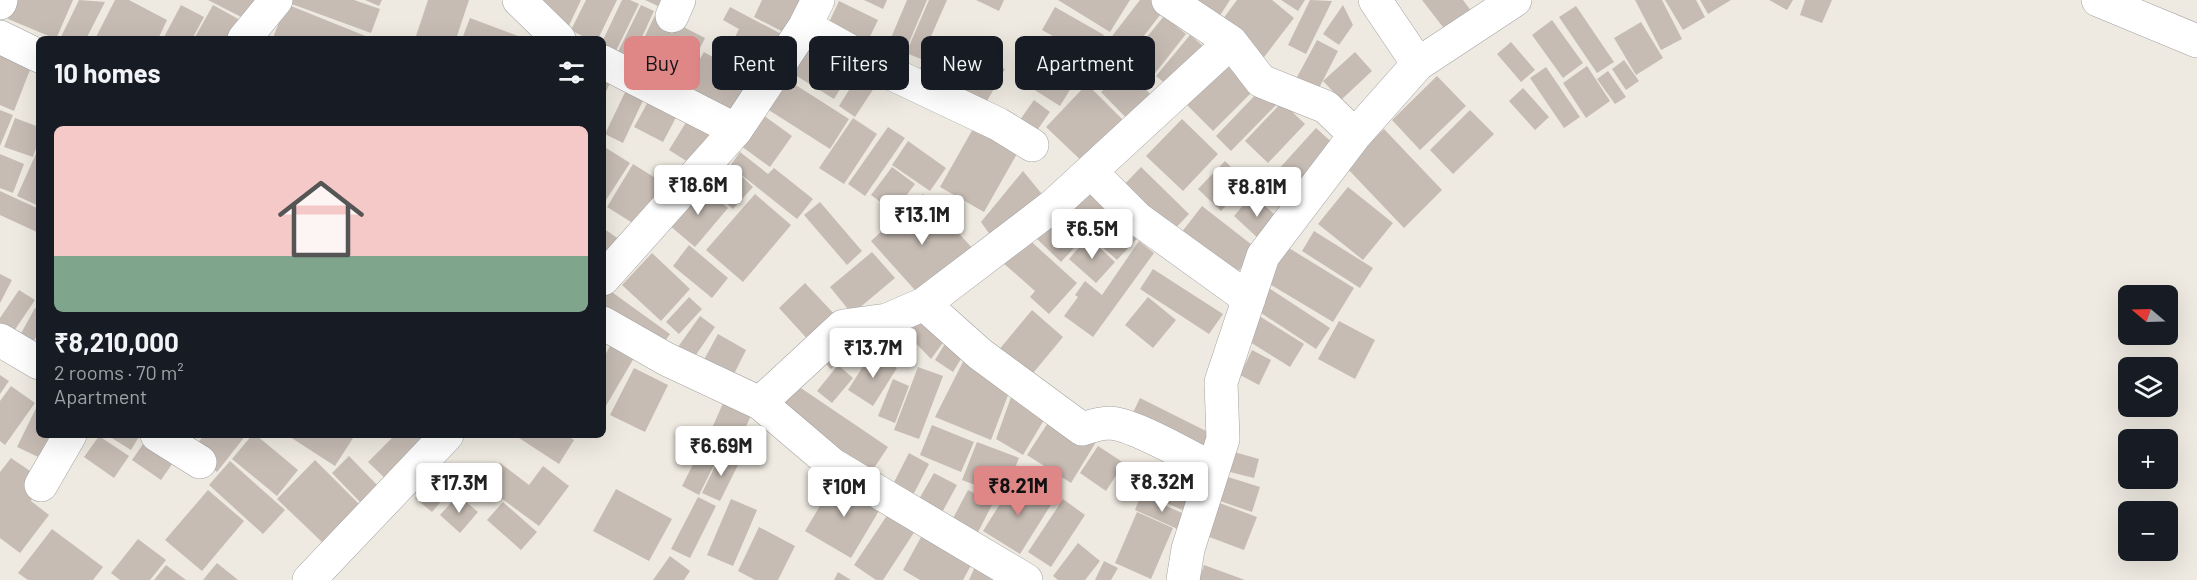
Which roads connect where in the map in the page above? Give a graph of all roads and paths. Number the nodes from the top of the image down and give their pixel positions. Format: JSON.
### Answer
{"nodes":[{"id":1,"x":276,"y":0,"type":"edge"},
{"id":2,"x":519,"y":0,"type":"edge"},
{"id":3,"x":1168,"y":0,"type":"edge"},
{"id":4,"x":1375,"y":0,"type":"edge"},
{"id":5,"x":1515,"y":0,"type":"edge"},
{"id":6,"x":2098,"y":0,"type":"edge"},
{"id":7,"x":812,"y":13,"type":"edge"},
{"id":8,"x":246,"y":36,"type":"edge"},
{"id":9,"x":556,"y":36,"type":"edge"},
{"id":10,"x":0,"y":37,"type":"edge"},
{"id":11,"x":2197,"y":41,"type":"edge"},
{"id":12,"x":1231,"y":42,"type":"junction"},
{"id":13,"x":36,"y":55,"type":"edge"},
{"id":14,"x":606,"y":64,"type":"edge"},
{"id":15,"x":1418,"y":64,"type":"junction"},
{"id":16,"x":736,"y":130,"type":"junction"},
{"id":17,"x":1355,"y":135,"type":"junction"},
{"id":18,"x":1032,"y":146,"type":"dead end"},
{"id":19,"x":1091,"y":172,"type":"junction"},
{"id":20,"x":606,"y":276,"type":"edge"},
{"id":21,"x":1249,"y":299,"type":"junction"},
{"id":22,"x":924,"y":304,"type":"junction"},
{"id":23,"x":606,"y":325,"type":"edge"},
{"id":24,"x":0,"y":340,"type":"edge"},
{"id":25,"x":36,"y":361,"type":"edge"},
{"id":26,"x":760,"y":403,"type":"junction"},
{"id":27,"x":68,"y":438,"type":"edge"},
{"id":28,"x":162,"y":438,"type":"edge"},
{"id":29,"x":444,"y":438,"type":"edge"},
{"id":30,"x":200,"y":462,"type":"dead end"},
{"id":31,"x":1213,"y":469,"type":"junction"},
{"id":32,"x":41,"y":485,"type":"dead end"},
{"id":33,"x":309,"y":580,"type":"edge"},
{"id":34,"x":1026,"y":580,"type":"edge"},
{"id":35,"x":1183,"y":580,"type":"edge"}],
"edges":[{"from":1,"to":8,"type":"street"},
{"from":2,"to":9,"type":"street"},
{"from":3,"to":12,"type":"street"},
{"from":4,"to":15,"type":"street"},
{"from":5,"to":15,"type":"street"},
{"from":6,"to":11,"type":"street"},
{"from":7,"to":16,"type":"street"},
{"from":7,"to":18,"type":"street"},
{"from":10,"to":13,"type":"street"},
{"from":12,"to":17,"type":"street"},
{"from":12,"to":19,"type":"street"},
{"from":14,"to":16,"type":"street"},
{"from":15,"to":17,"type":"street"},
{"from":16,"to":20,"type":"street"},
{"from":17,"to":21,"type":"street"},
{"from":19,"to":21,"type":"street"},
{"from":19,"to":22,"type":"street"},
{"from":21,"to":31,"type":"street"},
{"from":22,"to":26,"type":"street"},
{"from":22,"to":31,"type":"street"},
{"from":23,"to":26,"type":"street"},
{"from":24,"to":25,"type":"street"},
{"from":26,"to":34,"type":"street"},
{"from":27,"to":32,"type":"street"},
{"from":28,"to":30,"type":"street"},
{"from":29,"to":33,"type":"street"},
{"from":31,"to":35,"type":"street"}]}
